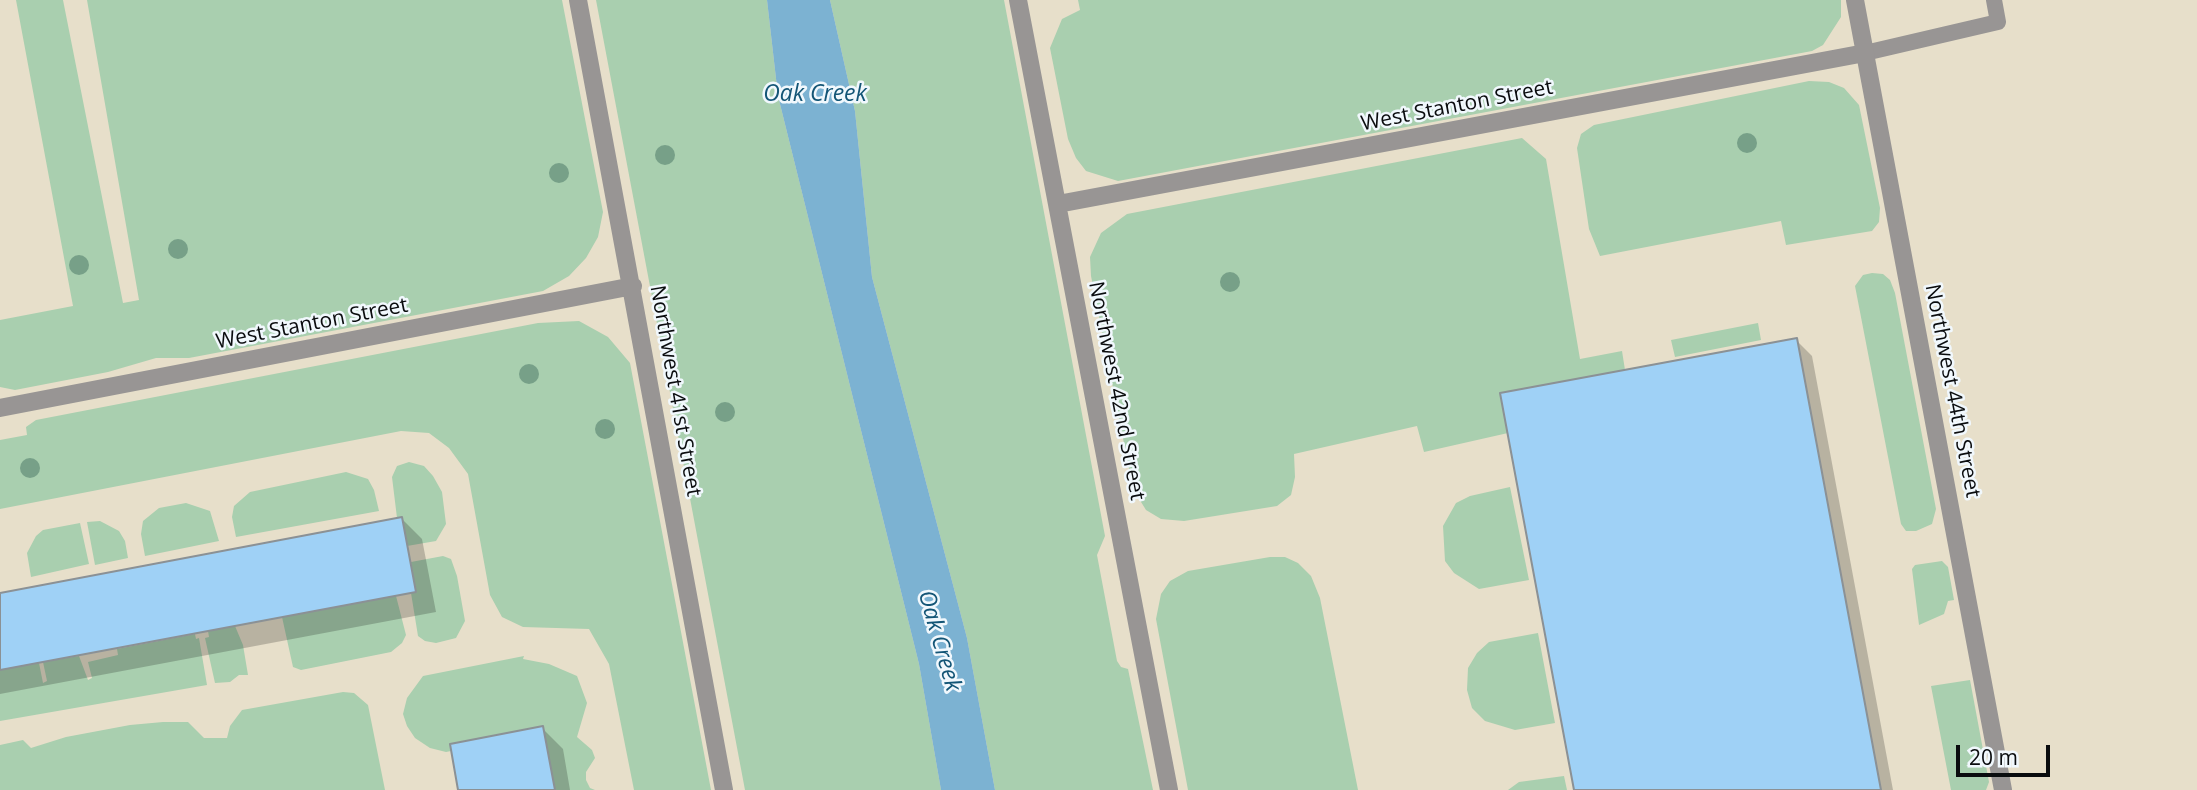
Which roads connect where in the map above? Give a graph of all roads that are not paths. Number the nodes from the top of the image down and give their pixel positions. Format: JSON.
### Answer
{"nodes":[{"id":1,"x":578,"y":0,"type":"edge"},
{"id":2,"x":1018,"y":0,"type":"edge"},
{"id":3,"x":1855,"y":0,"type":"edge"},
{"id":4,"x":1994,"y":0,"type":"edge"},
{"id":5,"x":1865,"y":53,"type":"junction"},
{"id":6,"x":1058,"y":204,"type":"junction"},
{"id":7,"x":633,"y":286,"type":"junction"},
{"id":8,"x":0,"y":408,"type":"edge"},
{"id":9,"x":724,"y":790,"type":"edge"},
{"id":10,"x":1169,"y":790,"type":"edge"},
{"id":11,"x":2003,"y":790,"type":"edge"}],
"edges":[{"from":1,"to":7,"type":"street","name":"Northwest 41st Street"},
{"from":2,"to":6,"type":"street","name":"Northwest 42nd Street"},
{"from":3,"to":5,"type":"street","name":"Northwest 44th Street"},
{"from":4,"to":5,"type":"lane"},
{"from":5,"to":6,"type":"street","name":"West Stanton Street"},
{"from":5,"to":11,"type":"street","name":"Northwest 44th Street"},
{"from":6,"to":10,"type":"street","name":"Northwest 42nd Street"},
{"from":7,"to":8,"type":"street","name":"West Stanton Street"},
{"from":7,"to":9,"type":"street","name":"Northwest 41st Street"}]}
